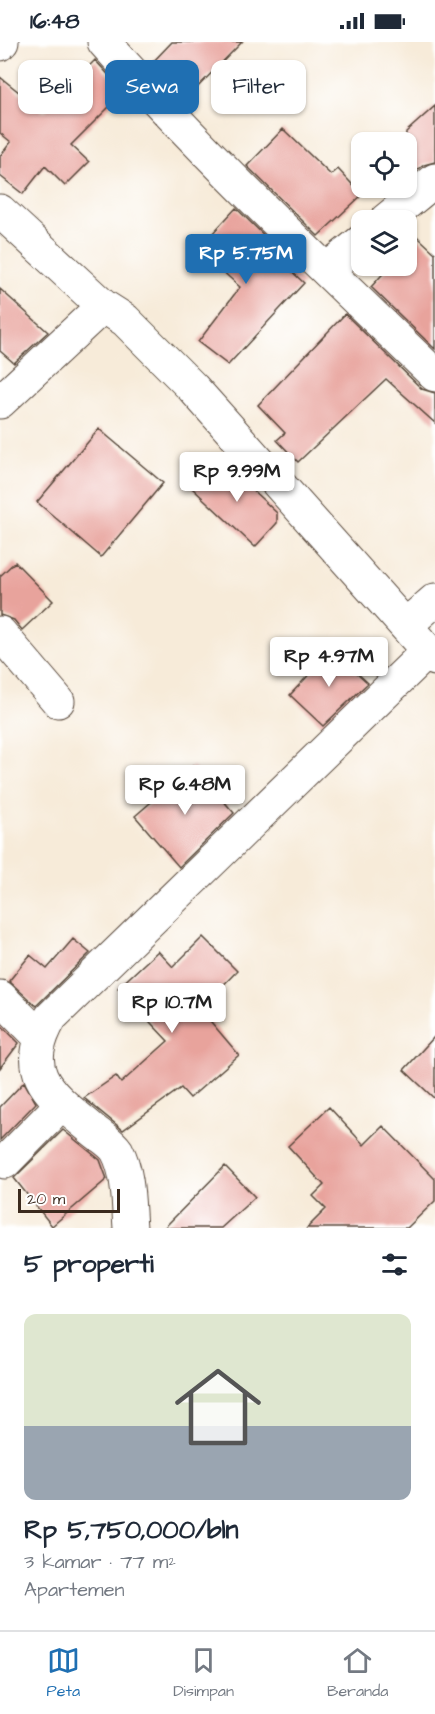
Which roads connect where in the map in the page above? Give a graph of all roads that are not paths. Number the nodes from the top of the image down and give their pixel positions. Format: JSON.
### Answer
{"nodes":[{"id":1,"x":104,"y":42,"type":"edge"},
{"id":2,"x":435,"y":180,"type":"edge"},
{"id":3,"x":398,"y":210,"type":"edge"},
{"id":4,"x":0,"y":211,"type":"edge"},
{"id":5,"x":351,"y":250,"type":"edge"},
{"id":6,"x":326,"y":270,"type":"junction"},
{"id":7,"x":103,"y":306,"type":"junction"},
{"id":8,"x":435,"y":375,"type":"edge"},
{"id":9,"x":0,"y":402,"type":"edge"},
{"id":10,"x":435,"y":600,"type":"edge"},
{"id":11,"x":406,"y":626,"type":"junction"},
{"id":12,"x":0,"y":633,"type":"edge"},
{"id":13,"x":432,"y":655,"type":"edge"},
{"id":14,"x":57,"y":701,"type":"dead end"},
{"id":15,"x":0,"y":997,"type":"edge"},
{"id":16,"x":40,"y":1037,"type":"junction"},
{"id":17,"x":62,"y":1104,"type":"junction"},
{"id":18,"x":5,"y":1162,"type":"dead end"},
{"id":19,"x":130,"y":1228,"type":"edge"}],
"edges":[{"from":1,"to":6,"type":"street"},
{"from":2,"to":3,"type":"street"},
{"from":4,"to":7,"type":"street"},
{"from":5,"to":6,"type":"street"},
{"from":6,"to":8,"type":"street"},
{"from":7,"to":9,"type":"street"},
{"from":7,"to":11,"type":"street"},
{"from":10,"to":11,"type":"street"},
{"from":11,"to":13,"type":"street"},
{"from":12,"to":14,"type":"street"},
{"from":13,"to":16,"type":"street"},
{"from":15,"to":16,"type":"street"},
{"from":16,"to":17,"type":"street"},
{"from":17,"to":18,"type":"street"},
{"from":17,"to":19,"type":"street"}]}
